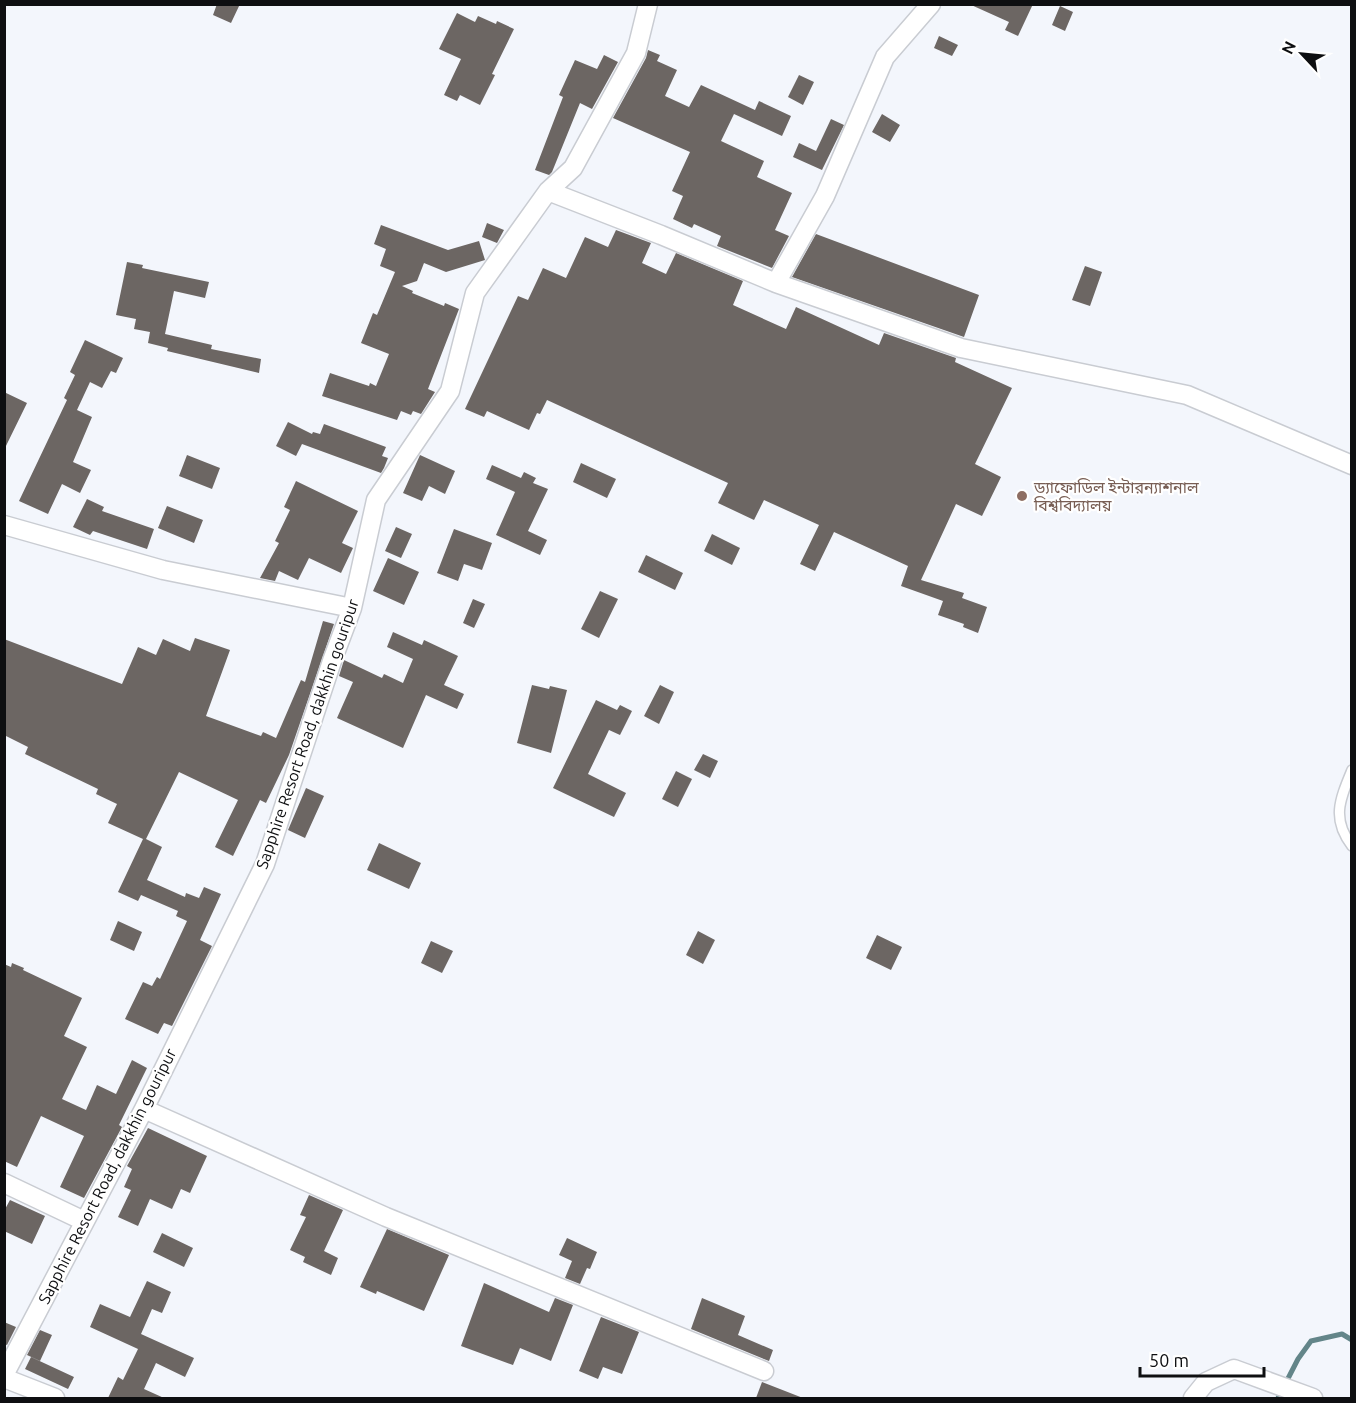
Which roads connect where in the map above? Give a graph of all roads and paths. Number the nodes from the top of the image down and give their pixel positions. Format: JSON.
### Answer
{"nodes":[{"id":1,"x":648,"y":4,"type":"edge"},
{"id":2,"x":931,"y":4,"type":"edge"},
{"id":3,"x":548,"y":191,"type":"junction"},
{"id":4,"x":776,"y":283,"type":"junction"},
{"id":5,"x":1352,"y":465,"type":"edge"},
{"id":6,"x":4,"y":525,"type":"edge"},
{"id":7,"x":352,"y":608,"type":"junction"},
{"id":8,"x":1352,"y":770,"type":"edge"},
{"id":9,"x":1352,"y":846,"type":"edge"},
{"id":10,"x":144,"y":1109,"type":"junction"},
{"id":11,"x":4,"y":1184,"type":"edge"},
{"id":12,"x":84,"y":1221,"type":"junction"},
{"id":13,"x":764,"y":1371,"type":"dead end"},
{"id":14,"x":4,"y":1377,"type":"edge"},
{"id":15,"x":56,"y":1398,"type":"edge"},
{"id":16,"x":1193,"y":1398,"type":"edge"},
{"id":17,"x":1313,"y":1398,"type":"edge"}],
"edges":[{"from":1,"to":3,"type":"street","name":"Sapphire Resort Road, dakkhin gouripur"},
{"from":2,"to":4,"type":"street"},
{"from":3,"to":4,"type":"street"},
{"from":3,"to":7,"type":"street","name":"Sapphire Resort Road, dakkhin gouripur"},
{"from":4,"to":5,"type":"street"},
{"from":6,"to":7,"type":"street"},
{"from":7,"to":10,"type":"street","name":"Sapphire Resort Road, dakkhin gouripur"},
{"from":8,"to":9,"type":"lane"},
{"from":10,"to":12,"type":"street","name":"Sapphire Resort Road, dakkhin gouripur"},
{"from":10,"to":13,"type":"street"},
{"from":11,"to":12,"type":"street"},
{"from":12,"to":14,"type":"street","name":"Sapphire Resort Road, dakkhin gouripur"},
{"from":14,"to":15,"type":"street"},
{"from":16,"to":17,"type":"street"}]}
